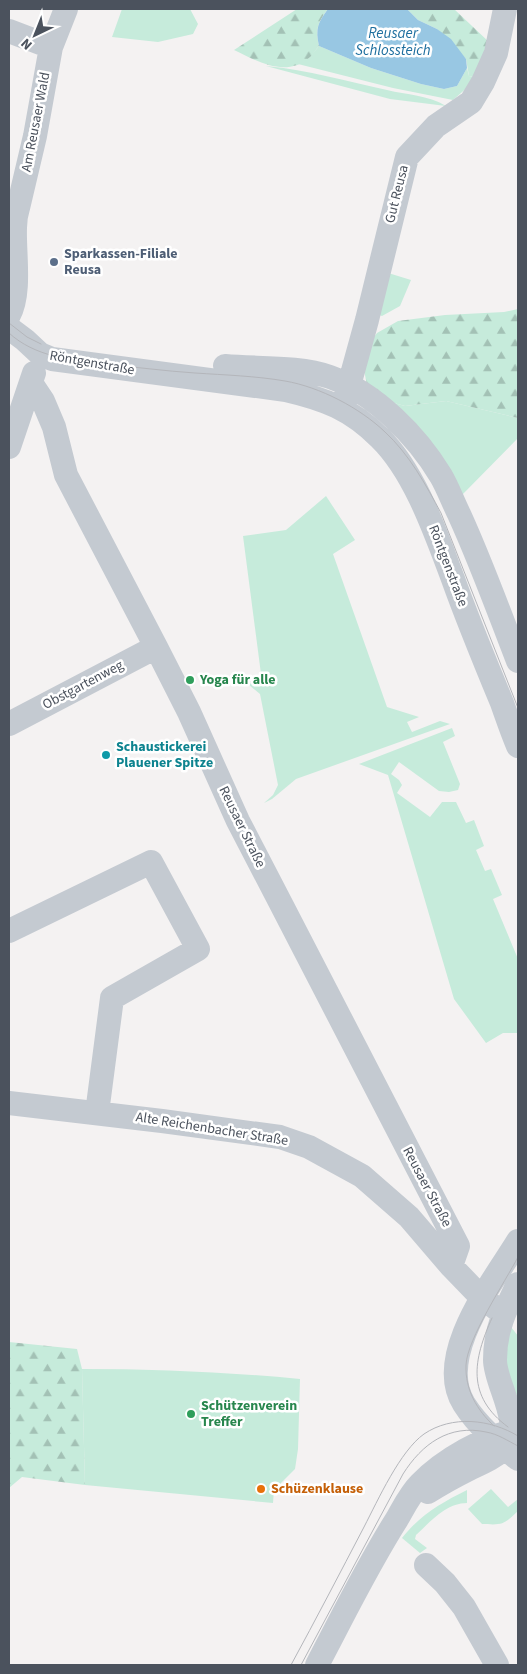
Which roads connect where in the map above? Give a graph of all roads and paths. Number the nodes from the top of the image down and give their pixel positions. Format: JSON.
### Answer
{"nodes":[{"id":1,"x":66,"y":9,"type":"edge"},
{"id":2,"x":509,"y":12,"type":"edge"},
{"id":3,"x":9,"y":31,"type":"edge"},
{"id":4,"x":51,"y":47,"type":"junction"},
{"id":5,"x":13,"y":208,"type":"edge"},
{"id":6,"x":9,"y":315,"type":"edge"},
{"id":7,"x":29,"y":341,"type":"edge"},
{"id":8,"x":31,"y":383,"type":"junction"},
{"id":9,"x":345,"y":397,"type":"junction"},
{"id":10,"x":9,"y":447,"type":"edge"},
{"id":11,"x":156,"y":647,"type":"junction"},
{"id":12,"x":518,"y":661,"type":"edge"},
{"id":13,"x":9,"y":724,"type":"edge"},
{"id":14,"x":518,"y":746,"type":"edge"},
{"id":15,"x":9,"y":931,"type":"edge"},
{"id":16,"x":9,"y":1103,"type":"edge"},
{"id":17,"x":97,"y":1113,"type":"junction"},
{"id":18,"x":518,"y":1241,"type":"edge"},
{"id":19,"x":451,"y":1266,"type":"junction"},
{"id":20,"x":518,"y":1284,"type":"edge"},
{"id":21,"x":483,"y":1298,"type":"junction"},
{"id":22,"x":503,"y":1314,"type":"junction"},
{"id":23,"x":511,"y":1400,"type":"edge"},
{"id":24,"x":463,"y":1403,"type":"junction"},
{"id":25,"x":509,"y":1441,"type":"edge"},
{"id":26,"x":466,"y":1460,"type":"junction"},
{"id":27,"x":518,"y":1470,"type":"edge"},
{"id":28,"x":426,"y":1565,"type":"dead end"},
{"id":29,"x":317,"y":1665,"type":"edge"},
{"id":30,"x":497,"y":1665,"type":"edge"}],
"edges":[{"from":1,"to":4,"type":"street","name":"Am Reusaer Wald"},
{"from":2,"to":9,"type":"street","name":"Gut Reusa"},
{"from":3,"to":4,"type":"street"},
{"from":4,"to":5,"type":"street","name":"Am Reusaer Wald"},
{"from":5,"to":6,"type":"street","name":"Am Reusaer Wald"},
{"from":7,"to":8,"type":"street"},
{"from":7,"to":9,"type":"street","name":"Röntgenstraße"},
{"from":8,"to":10,"type":"street"},
{"from":8,"to":11,"type":"street","name":"Reusaer Straße"},
{"from":9,"to":12,"type":"street","name":"Röntgenstraße"},
{"from":9,"to":14,"type":"street","name":"Röntgenstraße"},
{"from":11,"to":13,"type":"street","name":"Obstgartenweg"},
{"from":11,"to":19,"type":"street","name":"Reusaer Straße"},
{"from":15,"to":17,"type":"street"},
{"from":16,"to":17,"type":"street","name":"Alte Reichenbacher Straße"},
{"from":17,"to":19,"type":"street","name":"Alte Reichenbacher Straße"},
{"from":18,"to":21,"type":"street"},
{"from":19,"to":21,"type":"street","name":"Alte Reichenbacher Straße"},
{"from":20,"to":22,"type":"street"},
{"from":21,"to":22,"type":"street","name":"Alte Reichenbacher Straße"},
{"from":21,"to":24,"type":"street"},
{"from":22,"to":23,"type":"street"},
{"from":23,"to":25,"type":"street"},
{"from":24,"to":25,"type":"street"},
{"from":24,"to":26,"type":"street"},
{"from":25,"to":26,"type":"street"},
{"from":26,"to":27,"type":"street"},
{"from":26,"to":29,"type":"street"},
{"from":28,"to":30,"type":"street"}]}
